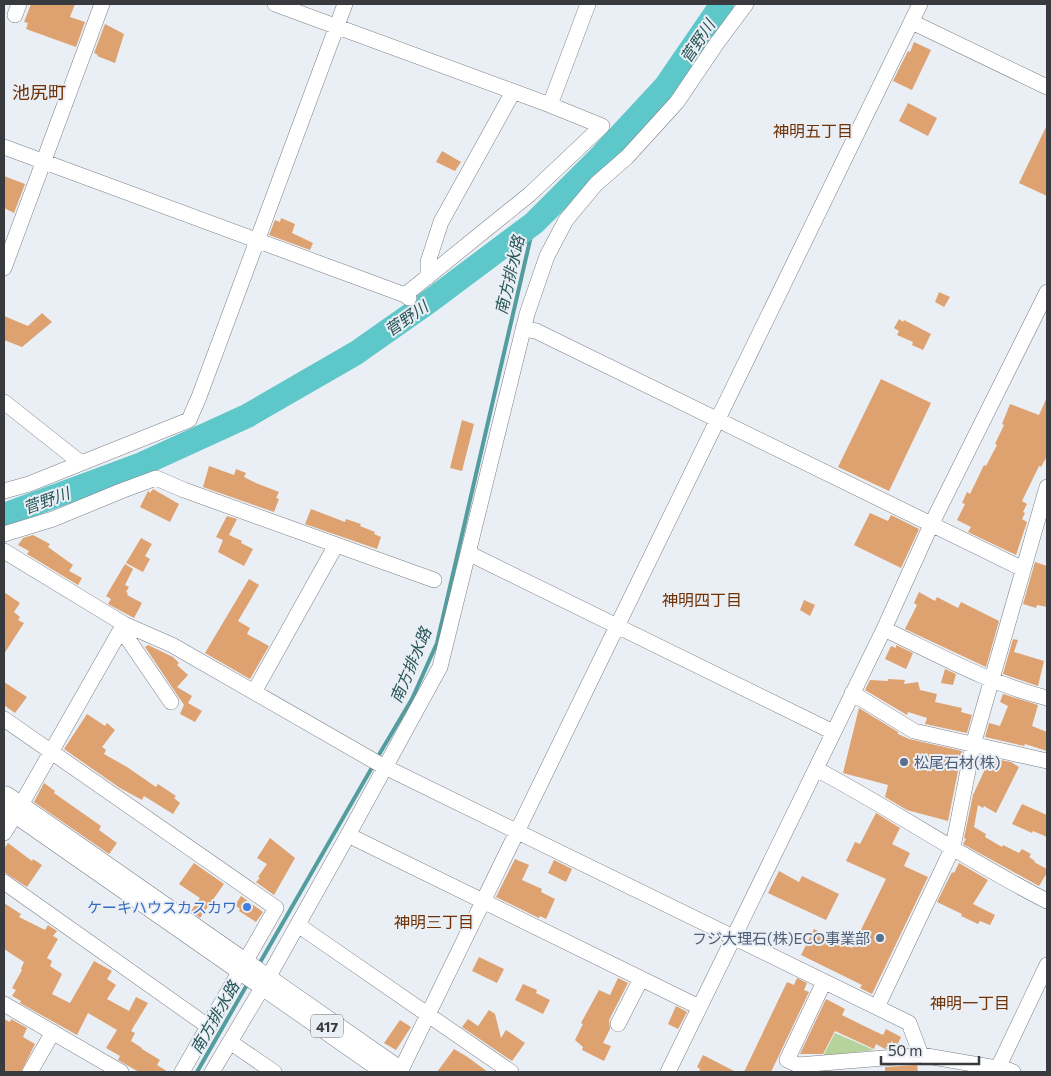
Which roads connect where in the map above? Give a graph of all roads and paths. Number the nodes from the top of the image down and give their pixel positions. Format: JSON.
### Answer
{"nodes":[{"id":1,"x":102,"y":4,"type":"edge"},
{"id":2,"x":275,"y":4,"type":"edge"},
{"id":3,"x":345,"y":4,"type":"edge"},
{"id":4,"x":588,"y":4,"type":"edge"},
{"id":5,"x":746,"y":4,"type":"edge"},
{"id":6,"x":920,"y":4,"type":"edge"},
{"id":7,"x":912,"y":22,"type":"junction"},
{"id":8,"x":336,"y":26,"type":"junction"},
{"id":9,"x":1047,"y":87,"type":"edge"},
{"id":10,"x":514,"y":92,"type":"junction"},
{"id":11,"x":550,"y":106,"type":"junction"},
{"id":12,"x":4,"y":147,"type":"edge"},
{"id":13,"x":44,"y":162,"type":"junction"},
{"id":14,"x":257,"y":240,"type":"junction"},
{"id":15,"x":4,"y":268,"type":"edge"},
{"id":16,"x":428,"y":277,"type":"junction"},
{"id":17,"x":1047,"y":292,"type":"edge"},
{"id":18,"x":1041,"y":323,"type":"edge"},
{"id":19,"x":523,"y":329,"type":"junction"},
{"id":20,"x":4,"y":402,"type":"edge"},
{"id":21,"x":717,"y":420,"type":"junction"},
{"id":22,"x":81,"y":463,"type":"junction"},
{"id":23,"x":1047,"y":487,"type":"edge"},
{"id":24,"x":4,"y":491,"type":"edge"},
{"id":25,"x":1043,"y":517,"type":"edge"},
{"id":26,"x":931,"y":525,"type":"junction"},
{"id":27,"x":4,"y":534,"type":"edge"},
{"id":28,"x":336,"y":545,"type":"junction"},
{"id":29,"x":4,"y":551,"type":"edge"},
{"id":30,"x":468,"y":553,"type":"junction"},
{"id":31,"x":1023,"y":569,"type":"junction"},
{"id":32,"x":434,"y":580,"type":"dead end"},
{"id":33,"x":123,"y":626,"type":"junction"},
{"id":34,"x":616,"y":626,"type":"junction"},
{"id":35,"x":884,"y":629,"type":"junction"},
{"id":36,"x":991,"y":679,"type":"junction"},
{"id":37,"x":254,"y":692,"type":"junction"},
{"id":38,"x":852,"y":693,"type":"junction"},
{"id":39,"x":1047,"y":698,"type":"edge"},
{"id":40,"x":171,"y":702,"type":"dead end"},
{"id":41,"x":4,"y":719,"type":"edge"},
{"id":42,"x":833,"y":732,"type":"junction"},
{"id":43,"x":973,"y":745,"type":"junction"},
{"id":44,"x":51,"y":752,"type":"junction"},
{"id":45,"x":1047,"y":761,"type":"edge"},
{"id":46,"x":384,"y":766,"type":"junction"},
{"id":47,"x":816,"y":769,"type":"junction"},
{"id":48,"x":11,"y":805,"type":"edge"},
{"id":49,"x":518,"y":831,"type":"junction"},
{"id":50,"x":4,"y":833,"type":"edge"},
{"id":51,"x":348,"y":836,"type":"junction"},
{"id":52,"x":953,"y":848,"type":"junction"},
{"id":53,"x":4,"y":882,"type":"edge"},
{"id":54,"x":484,"y":901,"type":"junction"},
{"id":55,"x":1047,"y":901,"type":"edge"},
{"id":56,"x":298,"y":924,"type":"junction"},
{"id":57,"x":733,"y":936,"type":"junction"},
{"id":58,"x":1047,"y":965,"type":"edge"},
{"id":59,"x":253,"y":975,"type":"junction"},
{"id":60,"x":641,"y":979,"type":"junction"},
{"id":61,"x":824,"y":982,"type":"junction"},
{"id":62,"x":4,"y":1004,"type":"edge"},
{"id":63,"x":699,"y":1007,"type":"junction"},
{"id":64,"x":877,"y":1007,"type":"junction"},
{"id":65,"x":429,"y":1014,"type":"junction"},
{"id":66,"x":618,"y":1024,"type":"dead end"},
{"id":67,"x":209,"y":1027,"type":"junction"},
{"id":68,"x":53,"y":1032,"type":"junction"},
{"id":69,"x":230,"y":1042,"type":"junction"},
{"id":70,"x":921,"y":1055,"type":"junction"},
{"id":71,"x":997,"y":1070,"type":"edge"},
{"id":72,"x":30,"y":1072,"type":"edge"},
{"id":73,"x":121,"y":1072,"type":"edge"},
{"id":74,"x":182,"y":1072,"type":"edge"},
{"id":75,"x":212,"y":1072,"type":"edge"},
{"id":76,"x":274,"y":1072,"type":"edge"},
{"id":77,"x":394,"y":1072,"type":"edge"},
{"id":78,"x":400,"y":1072,"type":"edge"},
{"id":79,"x":511,"y":1072,"type":"edge"},
{"id":80,"x":668,"y":1072,"type":"edge"},
{"id":81,"x":1013,"y":1072,"type":"edge"}],
"edges":[{"from":1,"to":13,"type":"street"},
{"from":2,"to":8,"type":"street"},
{"from":3,"to":8,"type":"street"},
{"from":4,"to":11,"type":"street"},
{"from":5,"to":19,"type":"street"},
{"from":6,"to":7,"type":"street"},
{"from":7,"to":9,"type":"street"},
{"from":7,"to":21,"type":"street"},
{"from":8,"to":10,"type":"street"},
{"from":8,"to":14,"type":"street"},
{"from":10,"to":11,"type":"street"},
{"from":10,"to":16,"type":"street"},
{"from":11,"to":16,"type":"street"},
{"from":12,"to":13,"type":"street"},
{"from":13,"to":14,"type":"street"},
{"from":13,"to":15,"type":"street"},
{"from":14,"to":16,"type":"street"},
{"from":14,"to":22,"type":"street"},
{"from":17,"to":18,"type":"street"},
{"from":18,"to":26,"type":"street"},
{"from":19,"to":21,"type":"street"},
{"from":19,"to":30,"type":"street"},
{"from":20,"to":22,"type":"street"},
{"from":21,"to":26,"type":"street"},
{"from":21,"to":34,"type":"street"},
{"from":22,"to":24,"type":"street"},
{"from":23,"to":25,"type":"street"},
{"from":25,"to":31,"type":"street"},
{"from":26,"to":31,"type":"street"},
{"from":26,"to":35,"type":"street"},
{"from":27,"to":28,"type":"street"},
{"from":28,"to":32,"type":"street"},
{"from":28,"to":37,"type":"street"},
{"from":29,"to":33,"type":"street"},
{"from":30,"to":34,"type":"street"},
{"from":30,"to":46,"type":"street"},
{"from":31,"to":36,"type":"street"},
{"from":33,"to":37,"type":"street"},
{"from":33,"to":40,"type":"street"},
{"from":33,"to":44,"type":"street"},
{"from":34,"to":42,"type":"street"},
{"from":34,"to":49,"type":"street"},
{"from":35,"to":36,"type":"street"},
{"from":35,"to":38,"type":"street"},
{"from":36,"to":39,"type":"street"},
{"from":36,"to":43,"type":"street"},
{"from":37,"to":46,"type":"street"},
{"from":38,"to":42,"type":"street"},
{"from":38,"to":43,"type":"street"},
{"from":41,"to":44,"type":"street"},
{"from":42,"to":47,"type":"street"},
{"from":43,"to":45,"type":"street"},
{"from":43,"to":52,"type":"street"},
{"from":44,"to":48,"type":"street"},
{"from":44,"to":59,"type":"street"},
{"from":46,"to":49,"type":"street"},
{"from":46,"to":51,"type":"street"},
{"from":47,"to":52,"type":"street"},
{"from":47,"to":57,"type":"street"},
{"from":48,"to":50,"type":"street"},
{"from":48,"to":59,"type":"highway","number":"417"},
{"from":49,"to":54,"type":"street"},
{"from":49,"to":57,"type":"street"},
{"from":51,"to":54,"type":"street"},
{"from":51,"to":56,"type":"street"},
{"from":52,"to":55,"type":"street"},
{"from":52,"to":64,"type":"street"},
{"from":53,"to":67,"type":"street"},
{"from":54,"to":60,"type":"street"},
{"from":54,"to":65,"type":"street"},
{"from":56,"to":59,"type":"street"},
{"from":56,"to":65,"type":"street"},
{"from":57,"to":61,"type":"street"},
{"from":57,"to":63,"type":"street"},
{"from":58,"to":71,"type":"street"},
{"from":59,"to":67,"type":"street"},
{"from":59,"to":69,"type":"street"},
{"from":59,"to":77,"type":"highway","number":"417"},
{"from":60,"to":63,"type":"street"},
{"from":60,"to":66,"type":"street"},
{"from":61,"to":64,"type":"street"},
{"from":61,"to":70,"type":"street"},
{"from":62,"to":68,"type":"street"},
{"from":63,"to":80,"type":"street"},
{"from":64,"to":70,"type":"street"},
{"from":65,"to":78,"type":"street"},
{"from":65,"to":79,"type":"street"},
{"from":67,"to":74,"type":"street"},
{"from":68,"to":72,"type":"street"},
{"from":68,"to":73,"type":"street"},
{"from":69,"to":75,"type":"street"},
{"from":69,"to":76,"type":"street"},
{"from":70,"to":71,"type":"street"},
{"from":71,"to":81,"type":"street"}]}
